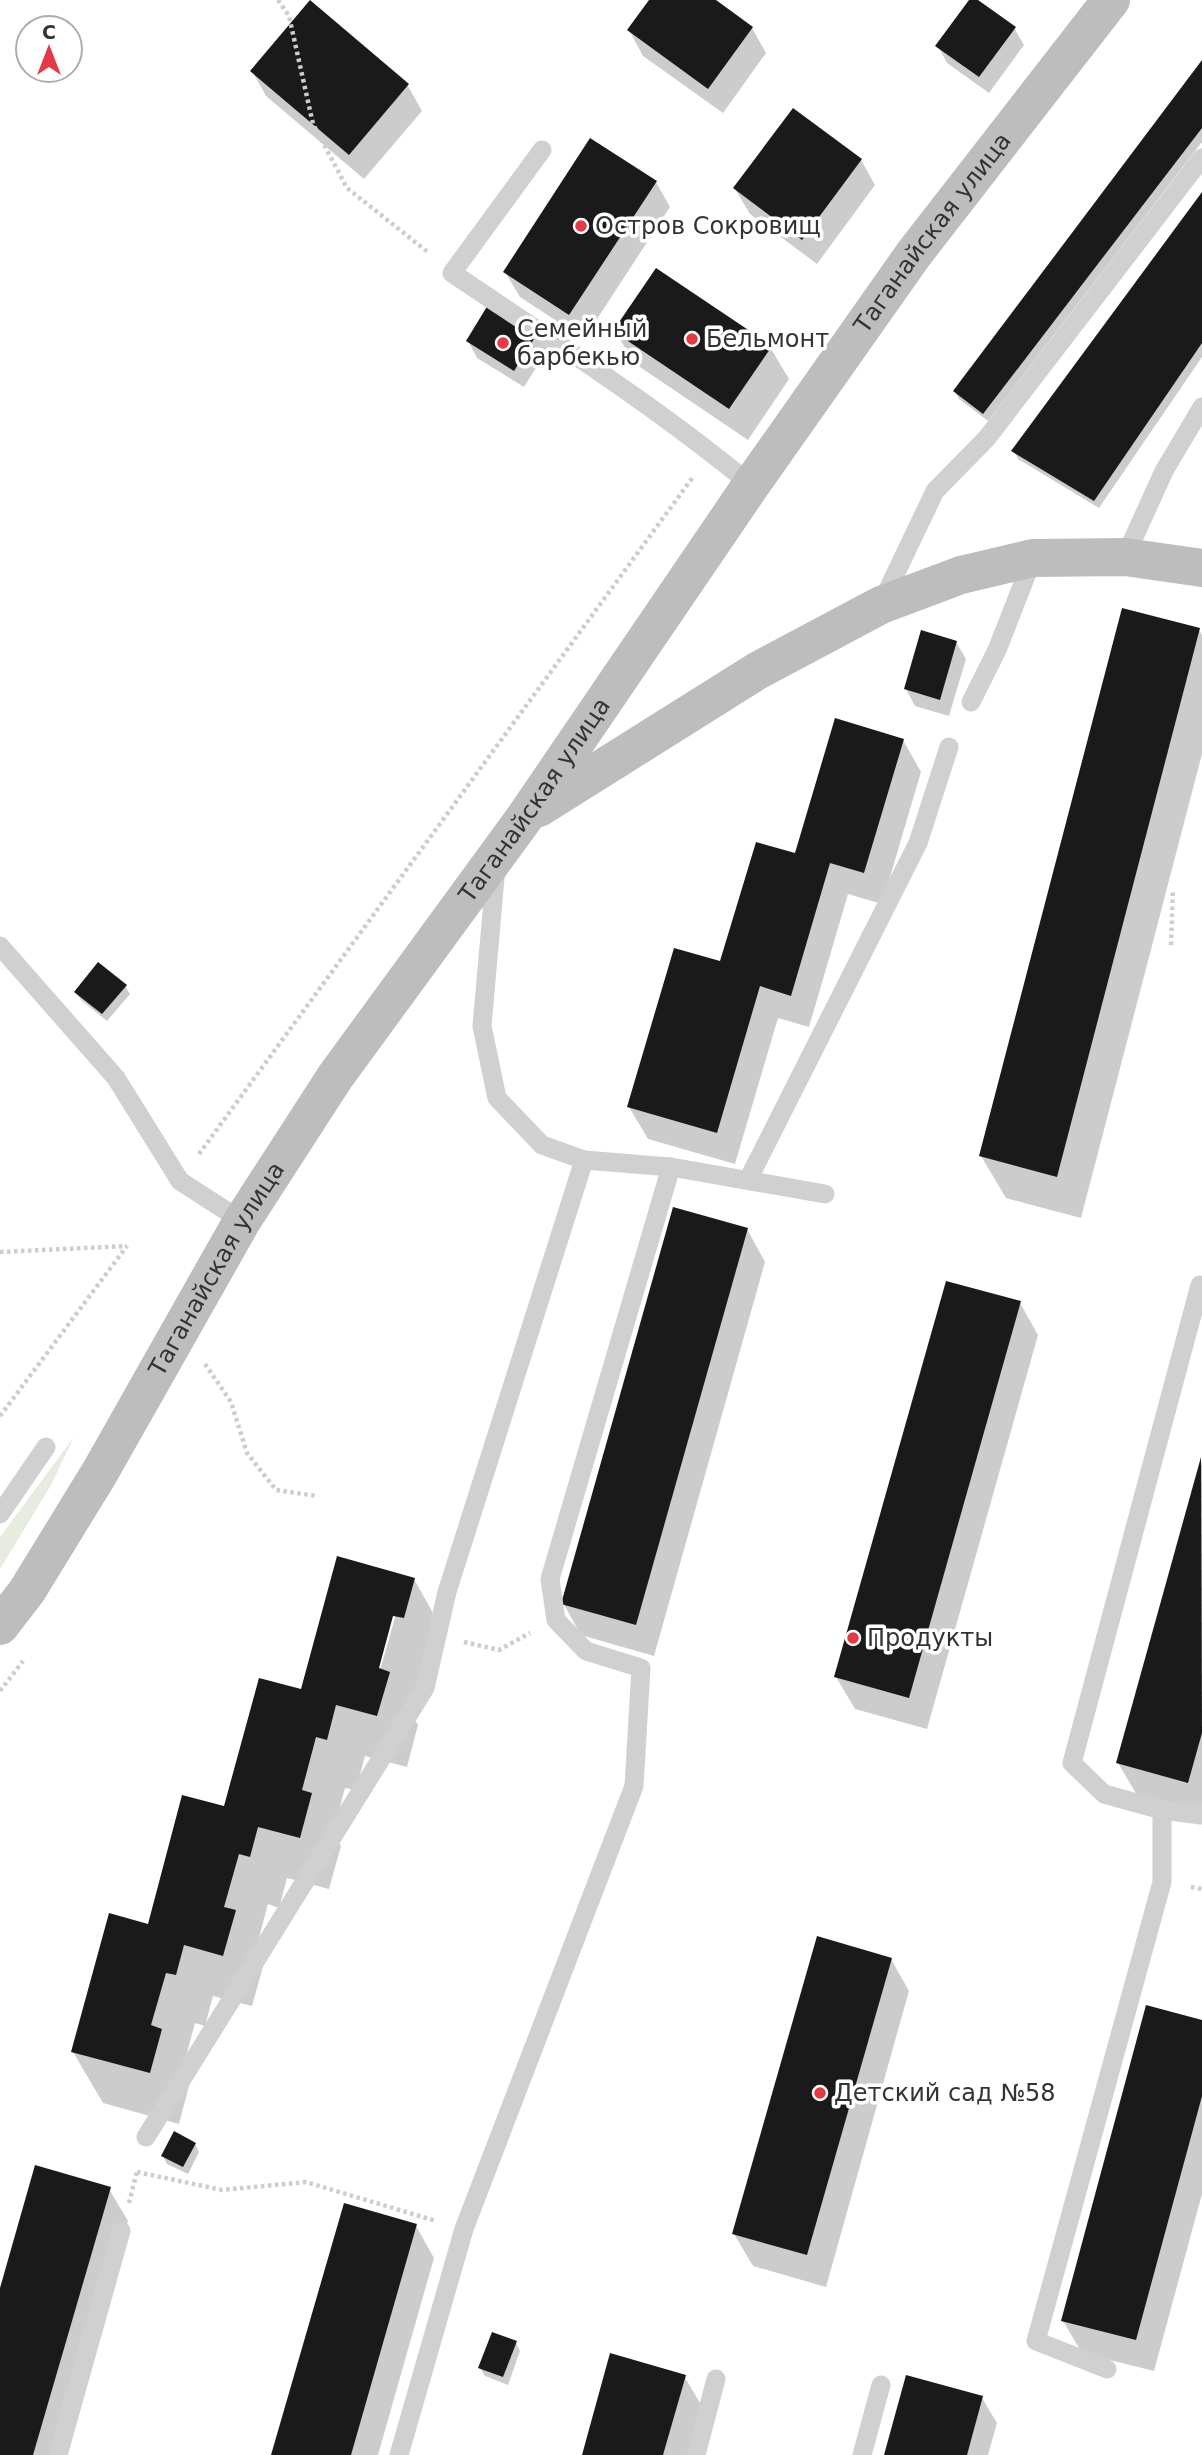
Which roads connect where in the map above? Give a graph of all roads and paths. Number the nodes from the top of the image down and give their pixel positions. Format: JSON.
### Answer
{"nodes":[{"id":1,"x":278,"y":0,"type":"edge"},
{"id":2,"x":1111,"y":0,"type":"edge"},
{"id":3,"x":542,"y":150,"type":"dead end"},
{"id":4,"x":1202,"y":158,"type":"edge"},
{"id":5,"x":452,"y":272,"type":"junction"},
{"id":6,"x":1202,"y":407,"type":"edge"},
{"id":7,"x":701,"y":467,"type":"dead end"},
{"id":8,"x":751,"y":485,"type":"junction"},
{"id":9,"x":1125,"y":557,"type":"junction"},
{"id":10,"x":1032,"y":558,"type":"junction"},
{"id":11,"x":1202,"y":568,"type":"edge"},
{"id":12,"x":881,"y":605,"type":"junction"},
{"id":13,"x":971,"y":702,"type":"dead end"},
{"id":14,"x":949,"y":747,"type":"dead end"},
{"id":15,"x":525,"y":817,"type":"junction"},
{"id":16,"x":496,"y":856,"type":"junction"},
{"id":17,"x":1173,"y":890,"type":"dead end"},
{"id":18,"x":1171,"y":945,"type":"dead end"},
{"id":19,"x":0,"y":946,"type":"edge"},
{"id":20,"x":584,"y":1160,"type":"junction"},
{"id":21,"x":671,"y":1167,"type":"junction"},
{"id":22,"x":748,"y":1180,"type":"junction"},
{"id":23,"x":180,"y":1181,"type":"junction"},
{"id":24,"x":825,"y":1194,"type":"dead end"},
{"id":25,"x":242,"y":1221,"type":"junction"},
{"id":26,"x":0,"y":1252,"type":"edge"},
{"id":27,"x":1200,"y":1285,"type":"dead end"},
{"id":28,"x":202,"y":1359,"type":"dead end"},
{"id":29,"x":0,"y":1416,"type":"edge"},
{"id":30,"x":46,"y":1447,"type":"dead end"},
{"id":31,"x":317,"y":1496,"type":"dead end"},
{"id":32,"x":0,"y":1514,"type":"edge"},
{"id":33,"x":556,"y":1620,"type":"junction"},
{"id":34,"x":0,"y":1626,"type":"edge"},
{"id":35,"x":436,"y":1636,"type":"junction"},
{"id":36,"x":1162,"y":1810,"type":"junction"},
{"id":37,"x":1202,"y":1813,"type":"edge"},
{"id":38,"x":146,"y":2137,"type":"joint"},
{"id":39,"x":137,"y":2172,"type":"junction"},
{"id":40,"x":464,"y":2229,"type":"junction"},
{"id":41,"x":121,"y":2231,"type":"joint"},
{"id":42,"x":1107,"y":2369,"type":"dead end"},
{"id":43,"x":716,"y":2379,"type":"dead end"},
{"id":44,"x":881,"y":2385,"type":"dead end"},
{"id":45,"x":58,"y":2455,"type":"edge"},
{"id":46,"x":399,"y":2455,"type":"edge"},
{"id":47,"x":696,"y":2455,"type":"edge"},
{"id":48,"x":862,"y":2455,"type":"edge"}],
"edges":[{"from":1,"to":5,"type":"path"},
{"from":2,"to":8,"type":"main road","name":"Таганайская улица"},
{"from":3,"to":5,"type":"lane"},
{"from":4,"to":12,"type":"lane"},
{"from":5,"to":8,"type":"lane"},
{"from":6,"to":9,"type":"lane"},
{"from":7,"to":23,"type":"path"},
{"from":8,"to":15,"type":"main road","name":"Таганайская улица"},
{"from":9,"to":10,"type":"main road"},
{"from":9,"to":11,"type":"main road"},
{"from":10,"to":12,"type":"main road"},
{"from":10,"to":13,"type":"lane"},
{"from":12,"to":15,"type":"main road"},
{"from":14,"to":22,"type":"lane"},
{"from":15,"to":16,"type":"main road","name":"Таганайская улица"},
{"from":16,"to":20,"type":"lane"},
{"from":16,"to":25,"type":"main road","name":"Таганайская улица"},
{"from":17,"to":18,"type":"path"},
{"from":19,"to":23,"type":"lane"},
{"from":20,"to":21,"type":"lane"},
{"from":20,"to":35,"type":"lane"},
{"from":21,"to":22,"type":"lane"},
{"from":21,"to":33,"type":"lane"},
{"from":22,"to":24,"type":"lane"},
{"from":23,"to":25,"type":"lane"},
{"from":25,"to":34,"type":"main road","name":"Таганайская улица"},
{"from":26,"to":29,"type":"path"},
{"from":27,"to":36,"type":"lane"},
{"from":28,"to":31,"type":"path"},
{"from":30,"to":32,"type":"lane"},
{"from":33,"to":35,"type":"path"},
{"from":33,"to":40,"type":"lane"},
{"from":35,"to":38,"type":"lane"},
{"from":36,"to":37,"type":"lane"},
{"from":36,"to":42,"type":"lane"},
{"from":38,"to":39,"type":"path"},
{"from":39,"to":40,"type":"path"},
{"from":39,"to":41,"type":"path"},
{"from":40,"to":46,"type":"lane"},
{"from":41,"to":45,"type":"lane"},
{"from":43,"to":47,"type":"lane"},
{"from":44,"to":48,"type":"lane"}]}
